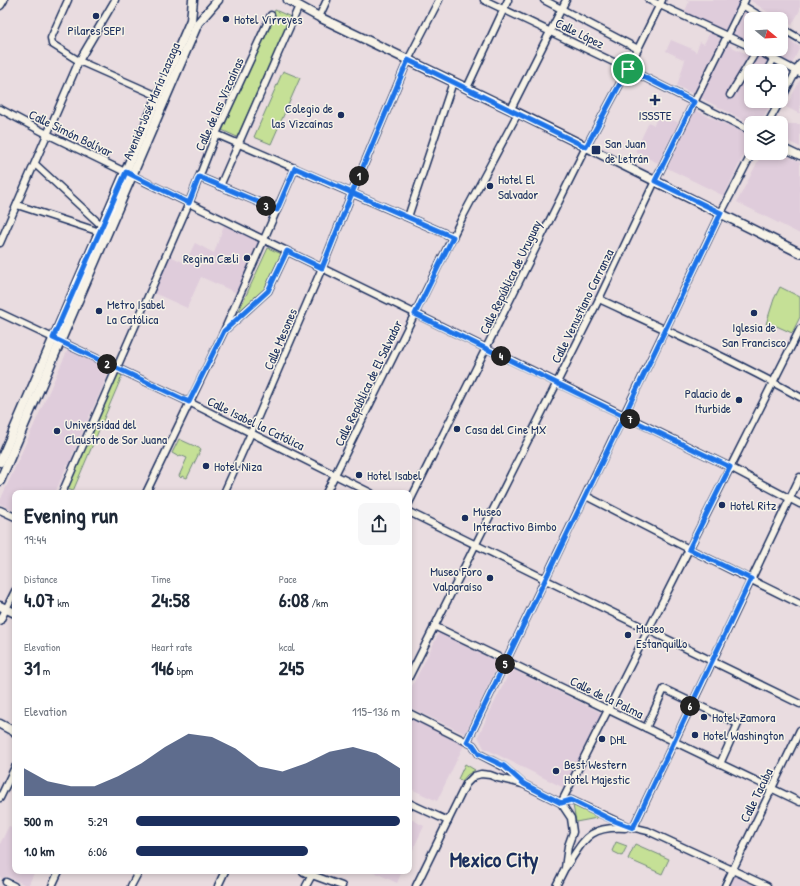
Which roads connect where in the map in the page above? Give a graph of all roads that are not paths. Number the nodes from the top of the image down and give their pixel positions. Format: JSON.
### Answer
{"nodes":[{"id":1,"x":3,"y":0,"type":"edge"},
{"id":2,"x":68,"y":0,"type":"edge"},
{"id":3,"x":115,"y":0,"type":"edge"},
{"id":4,"x":193,"y":0,"type":"edge"},
{"id":5,"x":218,"y":0,"type":"edge"},
{"id":6,"x":288,"y":0,"type":"edge"},
{"id":7,"x":327,"y":0,"type":"edge"},
{"id":8,"x":439,"y":0,"type":"edge"},
{"id":9,"x":484,"y":0,"type":"edge"},
{"id":10,"x":508,"y":0,"type":"edge"},
{"id":11,"x":544,"y":0,"type":"edge"},
{"id":12,"x":566,"y":0,"type":"edge"},
{"id":13,"x":649,"y":0,"type":"edge"},
{"id":14,"x":661,"y":2,"type":"edge"},
{"id":15,"x":743,"y":3,"type":"edge"},
{"id":16,"x":0,"y":5,"type":"edge"},
{"id":17,"x":299,"y":6,"type":"junction"},
{"id":18,"x":504,"y":9,"type":"junction"},
{"id":19,"x":562,"y":9,"type":"junction"},
{"id":20,"x":755,"y":12,"type":"edge"},
{"id":21,"x":271,"y":15,"type":"dead end"},
{"id":22,"x":319,"y":17,"type":"junction"},
{"id":23,"x":550,"y":31,"type":"junction"},
{"id":24,"x":788,"y":32,"type":"edge"},
{"id":25,"x":727,"y":36,"type":"junction"},
{"id":26,"x":800,"y":39,"type":"edge"},
{"id":27,"x":744,"y":44,"type":"edge"},
{"id":28,"x":638,"y":49,"type":"junction"},
{"id":29,"x":750,"y":56,"type":"edge"},
{"id":30,"x":770,"y":56,"type":"edge"},
{"id":31,"x":774,"y":58,"type":"junction"},
{"id":32,"x":408,"y":60,"type":"junction"},
{"id":33,"x":79,"y":61,"type":"junction"},
{"id":34,"x":771,"y":64,"type":"edge"},
{"id":35,"x":800,"y":64,"type":"edge"},
{"id":36,"x":628,"y":69,"type":"junction"},
{"id":37,"x":798,"y":72,"type":"edge"},
{"id":38,"x":453,"y":82,"type":"junction"},
{"id":39,"x":467,"y":88,"type":"junction"},
{"id":40,"x":788,"y":88,"type":"edge"},
{"id":41,"x":730,"y":95,"type":"dead end"},
{"id":42,"x":158,"y":96,"type":"junction"},
{"id":43,"x":694,"y":102,"type":"junction"},
{"id":44,"x":0,"y":109,"type":"edge"},
{"id":45,"x":514,"y":111,"type":"junction"},
{"id":46,"x":744,"y":127,"type":"edge"},
{"id":47,"x":47,"y":134,"type":"junction"},
{"id":48,"x":216,"y":134,"type":"junction"},
{"id":49,"x":238,"y":143,"type":"junction"},
{"id":50,"x":586,"y":147,"type":"junction"},
{"id":51,"x":788,"y":150,"type":"edge"},
{"id":52,"x":800,"y":156,"type":"edge"},
{"id":53,"x":748,"y":160,"type":"edge"},
{"id":54,"x":35,"y":164,"type":"junction"},
{"id":55,"x":295,"y":168,"type":"junction"},
{"id":56,"x":129,"y":173,"type":"junction"},
{"id":57,"x":199,"y":177,"type":"junction"},
{"id":58,"x":655,"y":181,"type":"junction"},
{"id":59,"x":220,"y":186,"type":"junction"},
{"id":60,"x":352,"y":193,"type":"junction"},
{"id":61,"x":189,"y":203,"type":"junction"},
{"id":62,"x":17,"y":206,"type":"junction"},
{"id":63,"x":277,"y":210,"type":"junction"},
{"id":64,"x":721,"y":213,"type":"junction"},
{"id":65,"x":408,"y":218,"type":"junction"},
{"id":66,"x":101,"y":229,"type":"junction"},
{"id":67,"x":453,"y":237,"type":"junction"},
{"id":68,"x":264,"y":240,"type":"junction"},
{"id":69,"x":0,"y":244,"type":"edge"},
{"id":70,"x":287,"y":251,"type":"junction"},
{"id":71,"x":800,"y":253,"type":"edge"},
{"id":72,"x":322,"y":268,"type":"junction"},
{"id":73,"x":599,"y":299,"type":"junction"},
{"id":74,"x":0,"y":312,"type":"edge"},
{"id":75,"x":415,"y":314,"type":"junction"},
{"id":76,"x":800,"y":328,"type":"edge"},
{"id":77,"x":666,"y":330,"type":"junction"},
{"id":78,"x":224,"y":331,"type":"junction"},
{"id":79,"x":57,"y":340,"type":"junction"},
{"id":80,"x":487,"y":349,"type":"junction"},
{"id":81,"x":116,"y":368,"type":"junction"},
{"id":82,"x":773,"y":382,"type":"junction"},
{"id":83,"x":556,"y":383,"type":"junction"},
{"id":84,"x":800,"y":398,"type":"edge"},
{"id":85,"x":189,"y":402,"type":"junction"},
{"id":86,"x":624,"y":416,"type":"junction"},
{"id":87,"x":251,"y":434,"type":"junction"},
{"id":88,"x":0,"y":462,"type":"edge"},
{"id":89,"x":730,"y":467,"type":"junction"},
{"id":90,"x":335,"y":475,"type":"junction"},
{"id":91,"x":800,"y":477,"type":"edge"},
{"id":92,"x":0,"y":481,"type":"edge"},
{"id":93,"x":63,"y":490,"type":"edge"},
{"id":94,"x":148,"y":490,"type":"edge"},
{"id":95,"x":225,"y":490,"type":"edge"},
{"id":96,"x":328,"y":490,"type":"edge"},
{"id":97,"x":365,"y":490,"type":"edge"},
{"id":98,"x":586,"y":496,"type":"junction"},
{"id":99,"x":412,"y":497,"type":"edge"},
{"id":100,"x":790,"y":499,"type":"junction"},
{"id":101,"x":800,"y":504,"type":"edge"},
{"id":102,"x":0,"y":510,"type":"edge"},
{"id":103,"x":412,"y":513,"type":"edge"},
{"id":104,"x":12,"y":516,"type":"edge"},
{"id":105,"x":475,"y":544,"type":"junction"},
{"id":106,"x":689,"y":549,"type":"junction"},
{"id":107,"x":751,"y":579,"type":"junction"},
{"id":108,"x":546,"y":580,"type":"junction"},
{"id":109,"x":12,"y":595,"type":"edge"},
{"id":110,"x":800,"y":604,"type":"edge"},
{"id":111,"x":3,"y":607,"type":"edge"},
{"id":112,"x":12,"y":612,"type":"edge"},
{"id":113,"x":0,"y":621,"type":"edge"},
{"id":114,"x":434,"y":626,"type":"junction"},
{"id":115,"x":649,"y":629,"type":"junction"},
{"id":116,"x":506,"y":661,"type":"junction"},
{"id":117,"x":712,"y":661,"type":"junction"},
{"id":118,"x":412,"y":671,"type":"edge"},
{"id":119,"x":692,"y":702,"type":"junction"},
{"id":120,"x":800,"y":704,"type":"edge"},
{"id":121,"x":608,"y":710,"type":"junction"},
{"id":122,"x":412,"y":714,"type":"edge"},
{"id":123,"x":0,"y":724,"type":"edge"},
{"id":124,"x":646,"y":728,"type":"junction"},
{"id":125,"x":12,"y":730,"type":"edge"},
{"id":126,"x":800,"y":730,"type":"edge"},
{"id":127,"x":467,"y":742,"type":"junction"},
{"id":128,"x":674,"y":742,"type":"junction"},
{"id":129,"x":720,"y":764,"type":"junction"},
{"id":130,"x":12,"y":773,"type":"edge"},
{"id":131,"x":524,"y":784,"type":"junction"},
{"id":132,"x":771,"y":788,"type":"junction"},
{"id":133,"x":0,"y":798,"type":"edge"},
{"id":134,"x":800,"y":802,"type":"edge"},
{"id":135,"x":561,"y":803,"type":"junction"},
{"id":136,"x":412,"y":804,"type":"edge"},
{"id":137,"x":448,"y":821,"type":"junction"},
{"id":138,"x":633,"y":828,"type":"junction"},
{"id":139,"x":565,"y":868,"type":"junction"},
{"id":140,"x":733,"y":869,"type":"junction"},
{"id":141,"x":58,"y":874,"type":"edge"},
{"id":142,"x":138,"y":874,"type":"edge"},
{"id":143,"x":224,"y":874,"type":"edge"},
{"id":144,"x":312,"y":874,"type":"edge"},
{"id":145,"x":315,"y":874,"type":"edge"},
{"id":146,"x":6,"y":882,"type":"dead end"},
{"id":147,"x":14,"y":886,"type":"edge"},
{"id":148,"x":52,"y":886,"type":"edge"},
{"id":149,"x":132,"y":886,"type":"edge"},
{"id":150,"x":218,"y":886,"type":"edge"},
{"id":151,"x":306,"y":886,"type":"edge"},
{"id":152,"x":342,"y":886,"type":"edge"},
{"id":153,"x":416,"y":886,"type":"edge"},
{"id":154,"x":556,"y":886,"type":"edge"},
{"id":155,"x":725,"y":886,"type":"edge"},
{"id":156,"x":767,"y":886,"type":"edge"}],
"edges":[{"from":1,"to":16,"type":"main road"},
{"from":2,"to":33,"type":"street"},
{"from":3,"to":33,"type":"street"},
{"from":4,"to":42,"type":"main road","name":"Avenida José María Izazaga"},
{"from":5,"to":56,"type":"main road","name":"Avenida José María Izazaga"},
{"from":6,"to":17,"type":"main road"},
{"from":7,"to":22,"type":"street"},
{"from":8,"to":32,"type":"street"},
{"from":9,"to":18,"type":"street","name":"Calle López"},
{"from":10,"to":18,"type":"street"},
{"from":11,"to":19,"type":"street"},
{"from":12,"to":19,"type":"street","name":"Calle República de El Salvador"},
{"from":13,"to":14,"type":"street"},
{"from":14,"to":25,"type":"street"},
{"from":14,"to":28,"type":"street","name":"Calle República de Uruguay"},
{"from":15,"to":20,"type":"street"},
{"from":15,"to":25,"type":"street","name":"Calle Venustiano Carranza"},
{"from":17,"to":22,"type":"main road"},
{"from":17,"to":49,"type":"street"},
{"from":18,"to":23,"type":"street","name":"Calle López"},
{"from":18,"to":39,"type":"street"},
{"from":19,"to":23,"type":"street","name":"Calle República de El Salvador"},
{"from":19,"to":28,"type":"street"},
{"from":21,"to":48,"type":"street","name":"Calle de las Vizcaínas"},
{"from":22,"to":32,"type":"main road"},
{"from":23,"to":36,"type":"street","name":"Calle López"},
{"from":23,"to":45,"type":"street","name":"Calle República de El Salvador"},
{"from":24,"to":26,"type":"street"},
{"from":25,"to":27,"type":"street"},
{"from":25,"to":43,"type":"street","name":"Calle Venustiano Carranza"},
{"from":28,"to":36,"type":"street","name":"Calle República de Uruguay"},
{"from":29,"to":41,"type":"street"},
{"from":30,"to":31,"type":"street"},
{"from":31,"to":34,"type":"street"},
{"from":31,"to":37,"type":"street"},
{"from":32,"to":38,"type":"main road"},
{"from":32,"to":60,"type":"street"},
{"from":33,"to":42,"type":"street"},
{"from":33,"to":47,"type":"street"},
{"from":35,"to":37,"type":"street"},
{"from":36,"to":43,"type":"street","name":"Calle López"},
{"from":36,"to":50,"type":"street","name":"Calle República de Uruguay"},
{"from":37,"to":40,"type":"street"},
{"from":38,"to":39,"type":"main road"},
{"from":38,"to":65,"type":"street"},
{"from":39,"to":45,"type":"main road"},
{"from":42,"to":56,"type":"main road","name":"Avenida José María Izazaga"},
{"from":43,"to":46,"type":"street","name":"Calle López"},
{"from":43,"to":58,"type":"street","name":"Calle Venustiano Carranza"},
{"from":44,"to":47,"type":"street","name":"Calle Simón Bolívar"},
{"from":45,"to":50,"type":"main road"},
{"from":45,"to":67,"type":"street","name":"Calle República de El Salvador"},
{"from":47,"to":54,"type":"street"},
{"from":47,"to":56,"type":"street","name":"Calle Simón Bolívar"},
{"from":48,"to":49,"type":"street"},
{"from":48,"to":57,"type":"street","name":"Calle de las Vizcaínas"},
{"from":49,"to":55,"type":"street"},
{"from":49,"to":59,"type":"street"},
{"from":50,"to":58,"type":"main road"},
{"from":50,"to":80,"type":"street","name":"Calle República de Uruguay"},
{"from":51,"to":52,"type":"street"},
{"from":53,"to":64,"type":"street"},
{"from":54,"to":62,"type":"street"},
{"from":54,"to":66,"type":"street"},
{"from":55,"to":60,"type":"street"},
{"from":55,"to":63,"type":"street"},
{"from":56,"to":61,"type":"street","name":"Calle Simón Bolívar"},
{"from":56,"to":66,"type":"main road","name":"Avenida José María Izazaga"},
{"from":56,"to":79,"type":"main road","name":"Avenida José María Izazaga"},
{"from":57,"to":59,"type":"street"},
{"from":57,"to":61,"type":"street","name":"Calle de las Vizcaínas"},
{"from":58,"to":64,"type":"main road"},
{"from":58,"to":73,"type":"street","name":"Calle Venustiano Carranza"},
{"from":59,"to":63,"type":"street"},
{"from":60,"to":65,"type":"street"},
{"from":60,"to":72,"type":"street","name":"Calle Mesones"},
{"from":61,"to":68,"type":"street","name":"Calle Simón Bolívar"},
{"from":61,"to":81,"type":"street","name":"Calle de las Vizcaínas"},
{"from":62,"to":66,"type":"street"},
{"from":62,"to":69,"type":"street"},
{"from":63,"to":68,"type":"street"},
{"from":64,"to":71,"type":"main road"},
{"from":64,"to":77,"type":"street"},
{"from":65,"to":67,"type":"street"},
{"from":66,"to":79,"type":"main road","name":"Avenida José María Izazaga"},
{"from":67,"to":75,"type":"street","name":"Calle República de El Salvador"},
{"from":68,"to":70,"type":"street","name":"Calle Simón Bolívar"},
{"from":68,"to":78,"type":"street"},
{"from":70,"to":72,"type":"street","name":"Calle Simón Bolívar"},
{"from":70,"to":78,"type":"street"},
{"from":72,"to":75,"type":"street","name":"Calle Simón Bolívar"},
{"from":72,"to":87,"type":"street","name":"Calle Mesones"},
{"from":73,"to":77,"type":"street"},
{"from":73,"to":83,"type":"street","name":"Calle Venustiano Carranza"},
{"from":74,"to":79,"type":"street","name":"Calle Isabel la Católica"},
{"from":75,"to":80,"type":"street","name":"Calle Simón Bolívar"},
{"from":75,"to":90,"type":"street","name":"Calle República de El Salvador"},
{"from":76,"to":82,"type":"street"},
{"from":77,"to":82,"type":"street"},
{"from":77,"to":86,"type":"street"},
{"from":78,"to":85,"type":"street"},
{"from":79,"to":81,"type":"street","name":"Calle Isabel la Católica"},
{"from":79,"to":88,"type":"main road","name":"Avenida José María Izazaga"},
{"from":79,"to":92,"type":"main road","name":"Avenida José María Izazaga"},
{"from":80,"to":83,"type":"street","name":"Calle Simón Bolívar"},
{"from":80,"to":99,"type":"street","name":"Calle República de Uruguay"},
{"from":81,"to":85,"type":"street","name":"Calle Isabel la Católica"},
{"from":81,"to":93,"type":"street","name":"Calle de las Vizcaínas"},
{"from":82,"to":84,"type":"street"},
{"from":82,"to":89,"type":"street"},
{"from":83,"to":86,"type":"street","name":"Calle Simón Bolívar"},
{"from":83,"to":105,"type":"street","name":"Calle Venustiano Carranza"},
{"from":85,"to":87,"type":"street","name":"Calle Isabel la Católica"},
{"from":85,"to":94,"type":"street"},
{"from":86,"to":89,"type":"street","name":"Calle Simón Bolívar"},
{"from":86,"to":98,"type":"street"},
{"from":87,"to":90,"type":"street","name":"Calle Isabel la Católica"},
{"from":87,"to":95,"type":"street","name":"Calle Mesones"},
{"from":89,"to":100,"type":"street","name":"Calle Simón Bolívar"},
{"from":89,"to":106,"type":"street"},
{"from":90,"to":96,"type":"street","name":"Calle República de El Salvador"},
{"from":90,"to":97,"type":"street","name":"Calle Isabel la Católica"},
{"from":91,"to":100,"type":"street"},
{"from":98,"to":106,"type":"street"},
{"from":98,"to":108,"type":"street"},
{"from":100,"to":101,"type":"street","name":"Calle Simón Bolívar"},
{"from":100,"to":107,"type":"street"},
{"from":102,"to":104,"type":"street"},
{"from":103,"to":105,"type":"street"},
{"from":105,"to":108,"type":"street"},
{"from":105,"to":114,"type":"street","name":"Calle Venustiano Carranza"},
{"from":106,"to":107,"type":"street"},
{"from":106,"to":115,"type":"street"},
{"from":107,"to":110,"type":"street"},
{"from":107,"to":117,"type":"street"},
{"from":108,"to":115,"type":"street"},
{"from":108,"to":116,"type":"street"},
{"from":109,"to":111,"type":"street"},
{"from":111,"to":112,"type":"main road"},
{"from":111,"to":113,"type":"street"},
{"from":114,"to":116,"type":"street","name":"Calle de la Palma"},
{"from":114,"to":118,"type":"street","name":"Calle Venustiano Carranza"},
{"from":115,"to":117,"type":"street"},
{"from":115,"to":121,"type":"street"},
{"from":116,"to":121,"type":"street","name":"Calle de la Palma"},
{"from":116,"to":127,"type":"street"},
{"from":117,"to":119,"type":"street"},
{"from":117,"to":120,"type":"street"},
{"from":119,"to":124,"type":"street"},
{"from":119,"to":128,"type":"street"},
{"from":119,"to":129,"type":"street"},
{"from":121,"to":124,"type":"street","name":"Calle de la Palma"},
{"from":121,"to":135,"type":"street"},
{"from":122,"to":127,"type":"street"},
{"from":123,"to":125,"type":"main road"},
{"from":124,"to":128,"type":"street","name":"Calle de la Palma"},
{"from":126,"to":132,"type":"street","name":"Calle Tacuba"},
{"from":127,"to":131,"type":"street"},
{"from":128,"to":129,"type":"street","name":"Calle de la Palma"},
{"from":128,"to":138,"type":"street"},
{"from":129,"to":132,"type":"street","name":"Calle de la Palma"},
{"from":130,"to":133,"type":"street"},
{"from":131,"to":135,"type":"street"},
{"from":131,"to":137,"type":"street"},
{"from":132,"to":134,"type":"street","name":"Calle de la Palma"},
{"from":132,"to":140,"type":"street","name":"Calle Tacuba"},
{"from":135,"to":138,"type":"street"},
{"from":135,"to":139,"type":"street"},
{"from":136,"to":137,"type":"street"},
{"from":137,"to":153,"type":"street"},
{"from":138,"to":139,"type":"street"},
{"from":138,"to":140,"type":"street"},
{"from":139,"to":154,"type":"street"},
{"from":140,"to":155,"type":"street","name":"Calle Tacuba"},
{"from":140,"to":156,"type":"street"},
{"from":141,"to":148,"type":"street"},
{"from":142,"to":149,"type":"street"},
{"from":143,"to":150,"type":"street"},
{"from":144,"to":151,"type":"street"},
{"from":145,"to":152,"type":"street"},
{"from":146,"to":147,"type":"street"}]}
